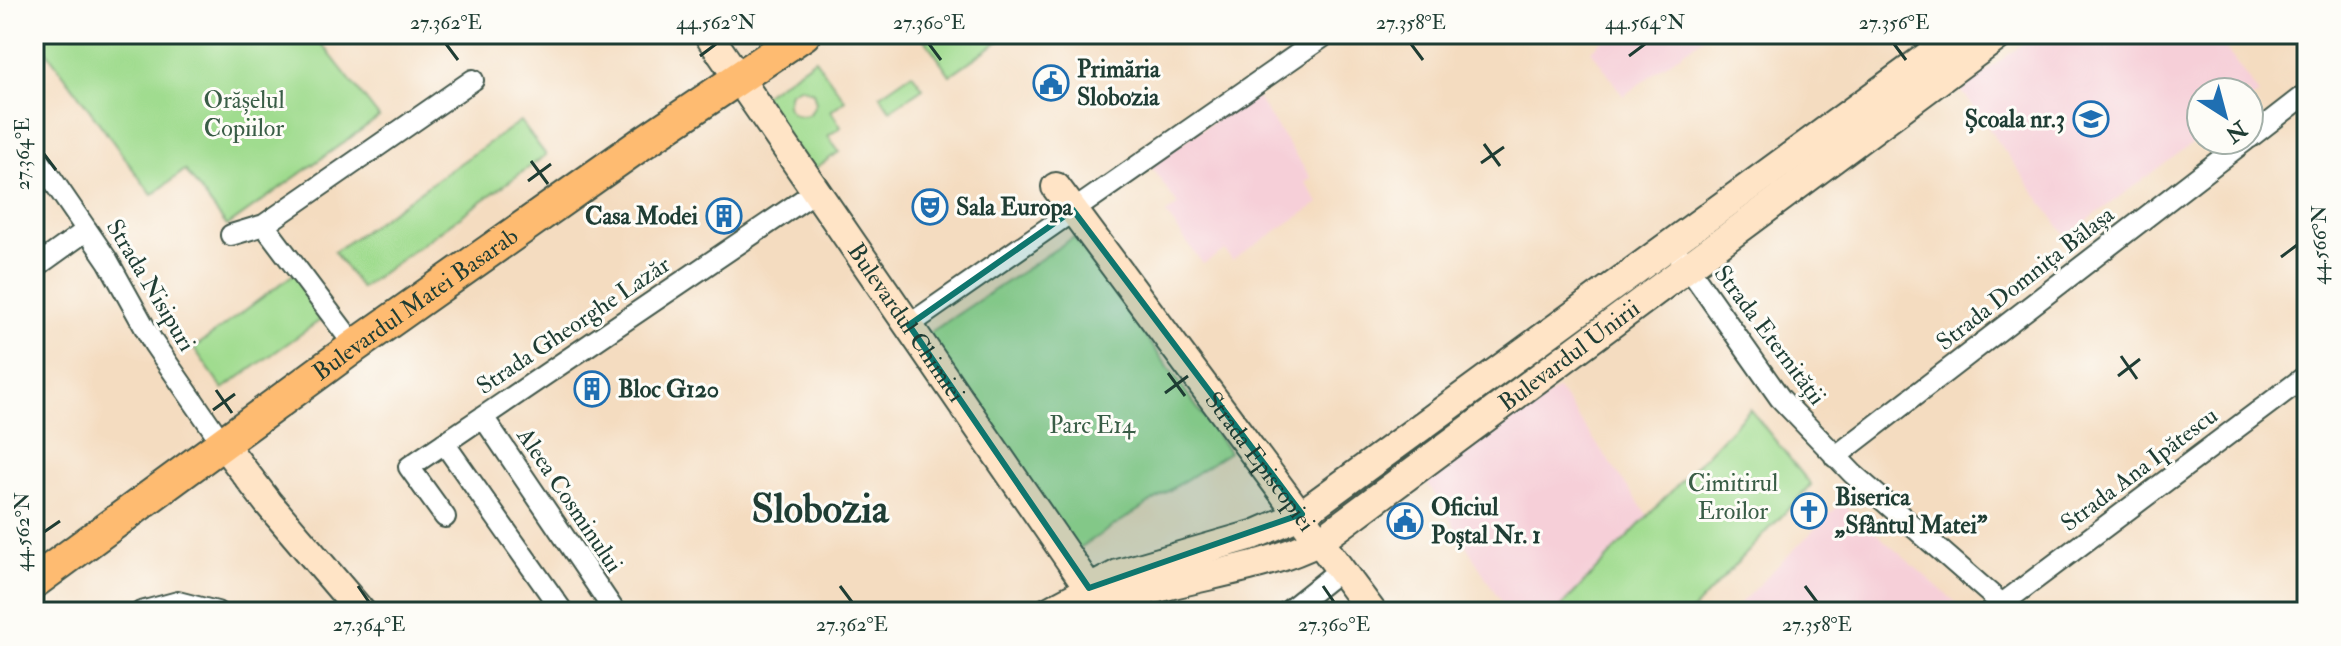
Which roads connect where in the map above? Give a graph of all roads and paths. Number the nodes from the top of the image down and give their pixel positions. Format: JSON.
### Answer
{"nodes":[{"id":1,"x":708,"y":34,"type":"edge"},
{"id":2,"x":804,"y":34,"type":"edge"},
{"id":3,"x":1327,"y":34,"type":"edge"},
{"id":4,"x":1958,"y":34,"type":"edge"},
{"id":5,"x":2001,"y":34,"type":"edge"},
{"id":6,"x":739,"y":78,"type":"junction"},
{"id":7,"x":473,"y":80,"type":"dead end"},
{"id":8,"x":2307,"y":93,"type":"edge"},
{"id":9,"x":2265,"y":126,"type":"edge"},
{"id":10,"x":34,"y":153,"type":"edge"},
{"id":11,"x":2226,"y":156,"type":"edge"},
{"id":12,"x":1056,"y":187,"type":"dead end"},
{"id":13,"x":816,"y":191,"type":"junction"},
{"id":14,"x":1073,"y":210,"type":"junction"},
{"id":15,"x":264,"y":225,"type":"junction"},
{"id":16,"x":87,"y":230,"type":"junction"},
{"id":17,"x":231,"y":235,"type":"dead end"},
{"id":18,"x":1672,"y":244,"type":"junction"},
{"id":19,"x":34,"y":268,"type":"edge"},
{"id":20,"x":1689,"y":268,"type":"junction"},
{"id":21,"x":909,"y":325,"type":"junction"},
{"id":22,"x":355,"y":346,"type":"junction"},
{"id":23,"x":2307,"y":375,"type":"edge"},
{"id":24,"x":483,"y":417,"type":"junction"},
{"id":25,"x":444,"y":443,"type":"junction"},
{"id":26,"x":223,"y":444,"type":"junction"},
{"id":27,"x":1835,"y":457,"type":"junction"},
{"id":28,"x":1302,"y":514,"type":"junction"},
{"id":29,"x":445,"y":517,"type":"dead end"},
{"id":30,"x":1321,"y":540,"type":"junction"},
{"id":31,"x":1341,"y":569,"type":"junction"},
{"id":32,"x":34,"y":582,"type":"edge"},
{"id":33,"x":1098,"y":605,"type":"edge"},
{"id":34,"x":2006,"y":608,"type":"edge"},
{"id":35,"x":141,"y":612,"type":"edge"},
{"id":36,"x":217,"y":612,"type":"edge"},
{"id":37,"x":361,"y":612,"type":"edge"},
{"id":38,"x":563,"y":612,"type":"edge"},
{"id":39,"x":615,"y":612,"type":"edge"},
{"id":40,"x":1047,"y":612,"type":"edge"},
{"id":41,"x":1287,"y":612,"type":"edge"},
{"id":42,"x":1372,"y":612,"type":"edge"}],
"edges":[{"from":1,"to":6,"type":"street","name":"Bulevardul Chimiei"},
{"from":2,"to":6,"type":"main road","name":"Bulevardul Matei Basarab"},
{"from":3,"to":14,"type":"street"},
{"from":4,"to":18,"type":"street","name":"Bulevardul Unirii"},
{"from":5,"to":20,"type":"street","name":"Bulevardul Unirii"},
{"from":6,"to":13,"type":"street","name":"Bulevardul Chimiei"},
{"from":6,"to":22,"type":"main road","name":"Bulevardul Matei Basarab"},
{"from":7,"to":15,"type":"street"},
{"from":8,"to":9,"type":"street","name":"Strada Domnița Bălașa"},
{"from":10,"to":16,"type":"street","name":"Strada Nisipuri"},
{"from":11,"to":27,"type":"street","name":"Strada Domnița Bălașa"},
{"from":12,"to":14,"type":"street","name":"Strada Episcopiei"},
{"from":13,"to":21,"type":"street","name":"Bulevardul Chimiei"},
{"from":13,"to":24,"type":"street","name":"Strada Gheorghe Lazăr"},
{"from":14,"to":21,"type":"street"},
{"from":14,"to":28,"type":"street","name":"Strada Episcopiei"},
{"from":15,"to":17,"type":"street"},
{"from":15,"to":22,"type":"street"},
{"from":16,"to":19,"type":"street"},
{"from":16,"to":26,"type":"street","name":"Strada Nisipuri"},
{"from":18,"to":20,"type":"street","name":"Strada Eternității"},
{"from":18,"to":28,"type":"street","name":"Bulevardul Unirii"},
{"from":20,"to":27,"type":"street","name":"Strada Eternității"},
{"from":20,"to":30,"type":"street","name":"Bulevardul Unirii"},
{"from":21,"to":33,"type":"street","name":"Bulevardul Chimiei"},
{"from":22,"to":26,"type":"main road","name":"Bulevardul Matei Basarab"},
{"from":23,"to":34,"type":"street","name":"Strada Ana Ipătescu"},
{"from":24,"to":25,"type":"street","name":"Strada Gheorghe Lazăr"},
{"from":24,"to":39,"type":"street","name":"Aleea Cosminului"},
{"from":25,"to":29,"type":"street","name":"Strada Gheorghe Lazăr"},
{"from":25,"to":38,"type":"street"},
{"from":26,"to":32,"type":"main road","name":"Bulevardul Matei Basarab"},
{"from":26,"to":37,"type":"street"},
{"from":27,"to":34,"type":"street","name":"Strada Eternității"},
{"from":28,"to":30,"type":"street","name":"Strada Episcopiei"},
{"from":28,"to":33,"type":"street","name":"Bulevardul Unirii"},
{"from":30,"to":31,"type":"street","name":"Strada Episcopiei"},
{"from":30,"to":33,"type":"street","name":"Bulevardul Unirii"},
{"from":31,"to":41,"type":"street"},
{"from":31,"to":42,"type":"street","name":"Strada Episcopiei"},
{"from":33,"to":40,"type":"street"},
{"from":35,"to":36,"type":"street"}]}
